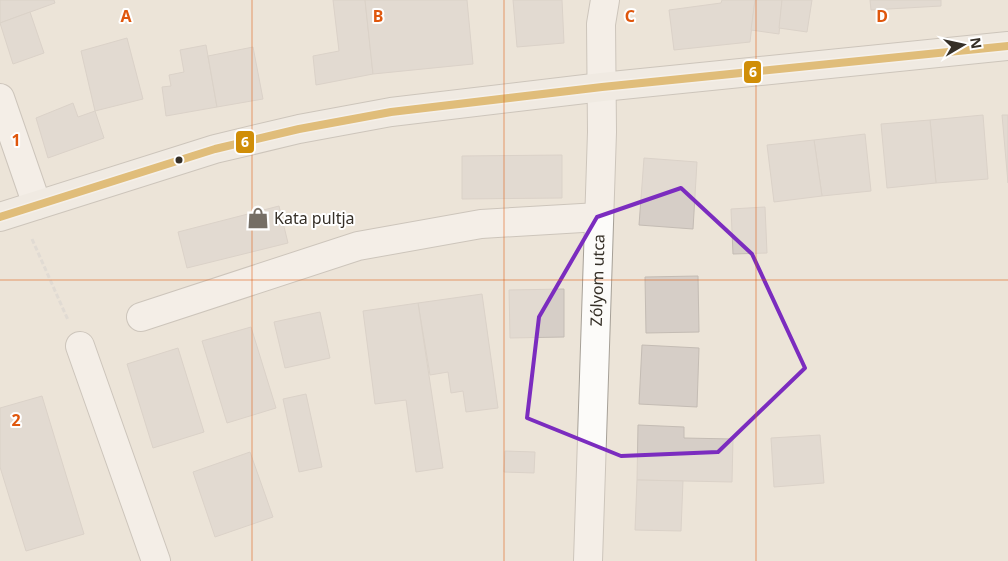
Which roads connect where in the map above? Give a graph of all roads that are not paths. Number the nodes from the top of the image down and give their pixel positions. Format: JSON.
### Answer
{"nodes":[{"id":1,"x":605,"y":0,"type":"edge"},
{"id":2,"x":1008,"y":46,"type":"edge"},
{"id":3,"x":602,"y":87,"type":"junction"},
{"id":4,"x":0,"y":98,"type":"edge"},
{"id":5,"x":37,"y":205,"type":"junction"},
{"id":6,"x":0,"y":217,"type":"edge"},
{"id":7,"x":599,"y":217,"type":"junction"},
{"id":8,"x":141,"y":317,"type":"dead end"},
{"id":9,"x":80,"y":346,"type":"road end"},
{"id":10,"x":156,"y":561,"type":"edge"},
{"id":11,"x":588,"y":561,"type":"edge"}],
"edges":[{"from":1,"to":3,"type":"street","name":"Zólyom utca"},
{"from":2,"to":3,"type":"street"},
{"from":3,"to":5,"type":"street"},
{"from":3,"to":7,"type":"street","name":"Zólyom utca"},
{"from":4,"to":5,"type":"street"},
{"from":5,"to":6,"type":"street"},
{"from":7,"to":8,"type":"street"},
{"from":7,"to":11,"type":"street","name":"Zólyom utca"},
{"from":9,"to":10,"type":"street"}]}
